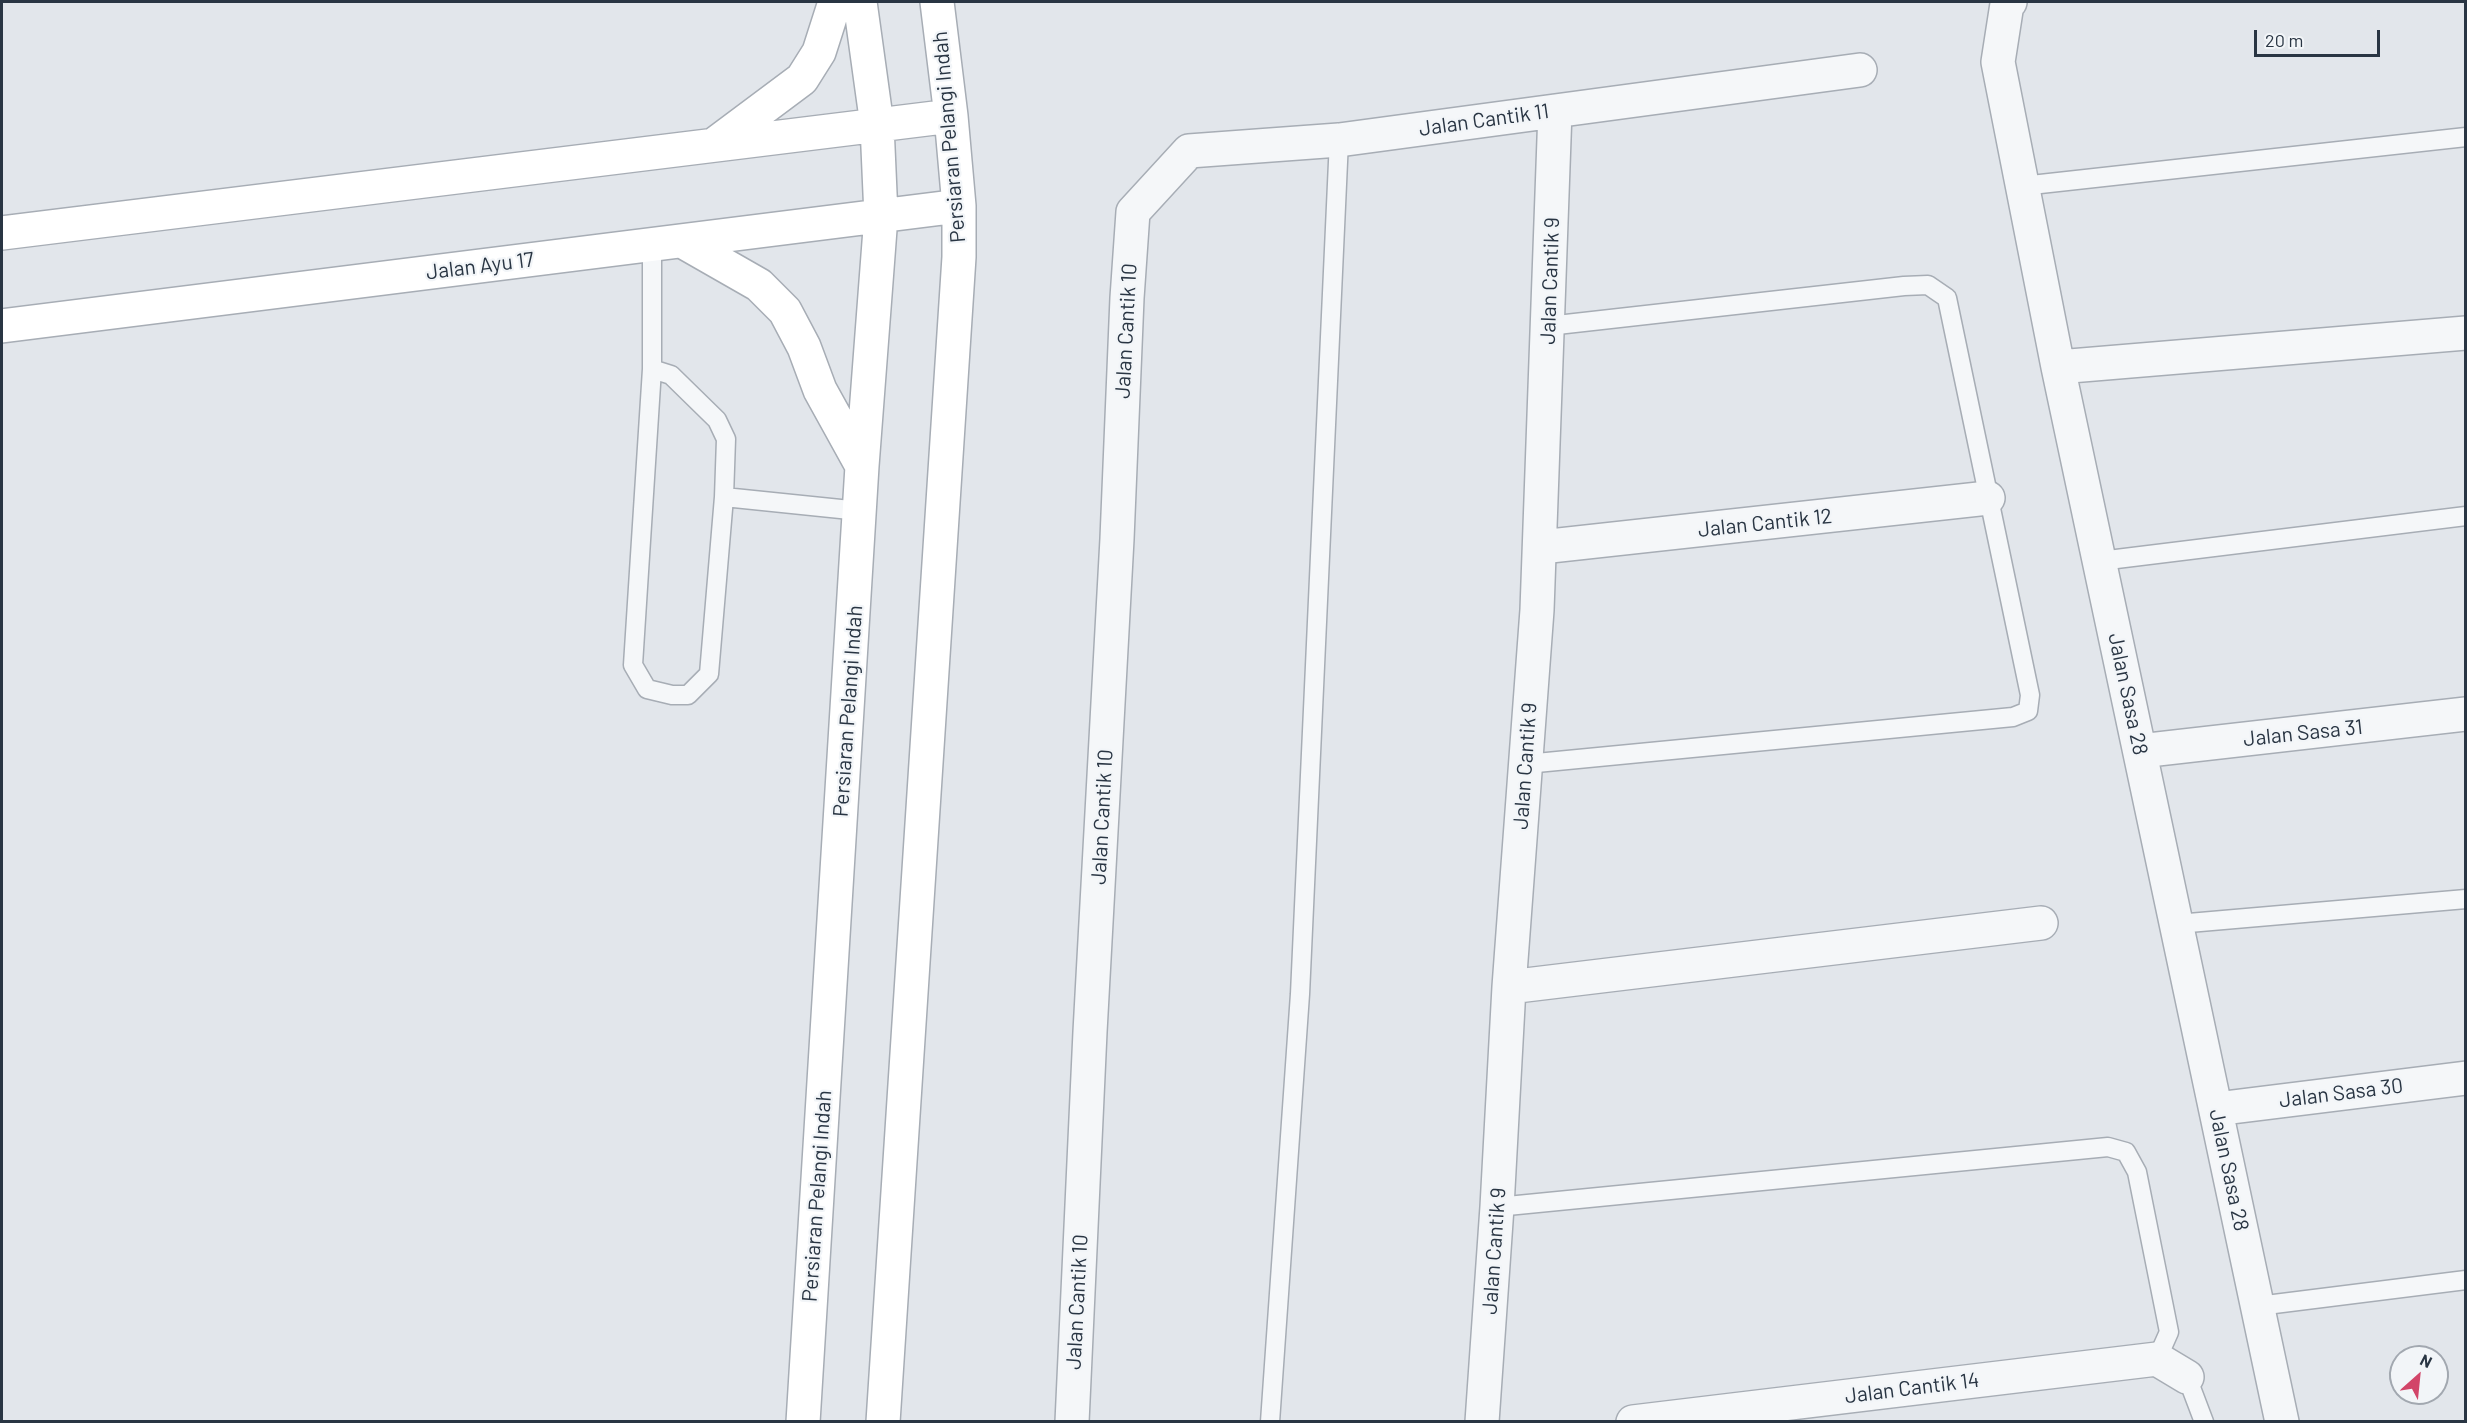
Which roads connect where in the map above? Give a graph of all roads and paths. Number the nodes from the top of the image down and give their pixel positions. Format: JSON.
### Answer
{"nodes":[{"id":1,"x":835,"y":2,"type":"edge"},
{"id":2,"x":860,"y":2,"type":"edge"},
{"id":3,"x":937,"y":2,"type":"edge"},
{"id":4,"x":2010,"y":2,"type":"edge"},
{"id":5,"x":1860,"y":70,"type":"dead end"},
{"id":6,"x":1555,"y":111,"type":"junction"},
{"id":7,"x":951,"y":116,"type":"junction"},
{"id":8,"x":877,"y":124,"type":"junction"},
{"id":9,"x":2466,"y":137,"type":"edge"},
{"id":10,"x":1339,"y":140,"type":"junction"},
{"id":11,"x":713,"y":145,"type":"junction"},
{"id":12,"x":2022,"y":186,"type":"junction"},
{"id":13,"x":959,"y":206,"type":"junction"},
{"id":14,"x":1133,"y":212,"type":"joint"},
{"id":15,"x":881,"y":216,"type":"junction"},
{"id":16,"x":2,"y":233,"type":"edge"},
{"id":17,"x":667,"y":243,"type":"junction"},
{"id":18,"x":2,"y":326,"type":"edge"},
{"id":19,"x":1548,"y":326,"type":"junction"},
{"id":20,"x":2466,"y":333,"type":"edge"},
{"id":21,"x":2058,"y":367,"type":"junction"},
{"id":22,"x":652,"y":369,"type":"junction"},
{"id":23,"x":862,"y":466,"type":"junction"},
{"id":24,"x":724,"y":497,"type":"junction"},
{"id":25,"x":1989,"y":498,"type":"junction"},
{"id":26,"x":860,"y":511,"type":"junction"},
{"id":27,"x":2466,"y":516,"type":"edge"},
{"id":28,"x":1541,"y":547,"type":"junction"},
{"id":29,"x":2100,"y":561,"type":"junction"},
{"id":30,"x":2466,"y":714,"type":"edge"},
{"id":31,"x":2140,"y":751,"type":"junction"},
{"id":32,"x":1526,"y":764,"type":"junction"},
{"id":33,"x":2466,"y":899,"type":"edge"},
{"id":34,"x":2041,"y":923,"type":"dead end"},
{"id":35,"x":2177,"y":924,"type":"junction"},
{"id":36,"x":1509,"y":987,"type":"junction"},
{"id":37,"x":2466,"y":1078,"type":"edge"},
{"id":38,"x":2216,"y":1109,"type":"junction"},
{"id":39,"x":1497,"y":1207,"type":"junction"},
{"id":40,"x":2466,"y":1280,"type":"edge"},
{"id":41,"x":2258,"y":1306,"type":"junction"},
{"id":42,"x":2157,"y":1359,"type":"junction"},
{"id":43,"x":2187,"y":1377,"type":"joint"},
{"id":44,"x":803,"y":1422,"type":"edge"},
{"id":45,"x":882,"y":1422,"type":"edge"},
{"id":46,"x":1072,"y":1422,"type":"edge"},
{"id":47,"x":1270,"y":1422,"type":"edge"},
{"id":48,"x":1482,"y":1422,"type":"edge"},
{"id":49,"x":1633,"y":1422,"type":"edge"},
{"id":50,"x":2204,"y":1422,"type":"edge"},
{"id":51,"x":2282,"y":1422,"type":"edge"}],
"edges":[{"from":1,"to":11,"type":"main road"},
{"from":2,"to":8,"type":"main road","name":"Persiaran Pelangi Indah"},
{"from":3,"to":7,"type":"main road","name":"Persiaran Pelangi Indah"},
{"from":4,"to":12,"type":"street","name":"Jalan Sasa 28"},
{"from":5,"to":6,"type":"street","name":"Jalan Cantik 11"},
{"from":6,"to":10,"type":"street","name":"Jalan Cantik 11"},
{"from":6,"to":19,"type":"street","name":"Jalan Cantik 9"},
{"from":7,"to":8,"type":"main road"},
{"from":7,"to":13,"type":"main road","name":"Persiaran Pelangi Indah"},
{"from":8,"to":11,"type":"main road"},
{"from":8,"to":15,"type":"main road","name":"Persiaran Pelangi Indah"},
{"from":9,"to":12,"type":"lane"},
{"from":10,"to":14,"type":"street","name":"Jalan Cantik 11"},
{"from":10,"to":47,"type":"lane"},
{"from":11,"to":16,"type":"main road"},
{"from":12,"to":21,"type":"street","name":"Jalan Sasa 28"},
{"from":13,"to":15,"type":"main road","name":"Jalan Ayu 17"},
{"from":13,"to":45,"type":"main road","name":"Persiaran Pelangi Indah"},
{"from":14,"to":46,"type":"street","name":"Jalan Cantik 10"},
{"from":15,"to":17,"type":"main road","name":"Jalan Ayu 17"},
{"from":15,"to":23,"type":"main road","name":"Persiaran Pelangi Indah"},
{"from":17,"to":18,"type":"main road","name":"Jalan Ayu 17"},
{"from":17,"to":22,"type":"lane"},
{"from":17,"to":23,"type":"main road"},
{"from":19,"to":25,"type":"lane"},
{"from":19,"to":28,"type":"street","name":"Jalan Cantik 9"},
{"from":20,"to":21,"type":"street"},
{"from":21,"to":29,"type":"street","name":"Jalan Sasa 28"},
{"from":22,"to":24,"type":"lane"},
{"from":22,"to":24,"type":"lane"},
{"from":23,"to":26,"type":"main road","name":"Persiaran Pelangi Indah"},
{"from":24,"to":26,"type":"lane"},
{"from":25,"to":28,"type":"street","name":"Jalan Cantik 12"},
{"from":25,"to":32,"type":"lane"},
{"from":26,"to":44,"type":"main road","name":"Persiaran Pelangi Indah"},
{"from":27,"to":29,"type":"lane"},
{"from":28,"to":32,"type":"street","name":"Jalan Cantik 9"},
{"from":29,"to":31,"type":"street","name":"Jalan Sasa 28"},
{"from":30,"to":31,"type":"street","name":"Jalan Sasa 31"},
{"from":31,"to":35,"type":"street","name":"Jalan Sasa 28"},
{"from":32,"to":36,"type":"street","name":"Jalan Cantik 9"},
{"from":33,"to":35,"type":"lane"},
{"from":34,"to":36,"type":"street"},
{"from":35,"to":38,"type":"street","name":"Jalan Sasa 28"},
{"from":36,"to":39,"type":"street","name":"Jalan Cantik 9"},
{"from":37,"to":38,"type":"street","name":"Jalan Sasa 30"},
{"from":38,"to":41,"type":"street","name":"Jalan Sasa 28"},
{"from":39,"to":42,"type":"lane"},
{"from":39,"to":48,"type":"street","name":"Jalan Cantik 9"},
{"from":40,"to":41,"type":"lane"},
{"from":41,"to":51,"type":"street","name":"Jalan Sasa 28"},
{"from":42,"to":43,"type":"street"},
{"from":42,"to":49,"type":"street","name":"Jalan Cantik 14"},
{"from":43,"to":50,"type":"lane"}]}
